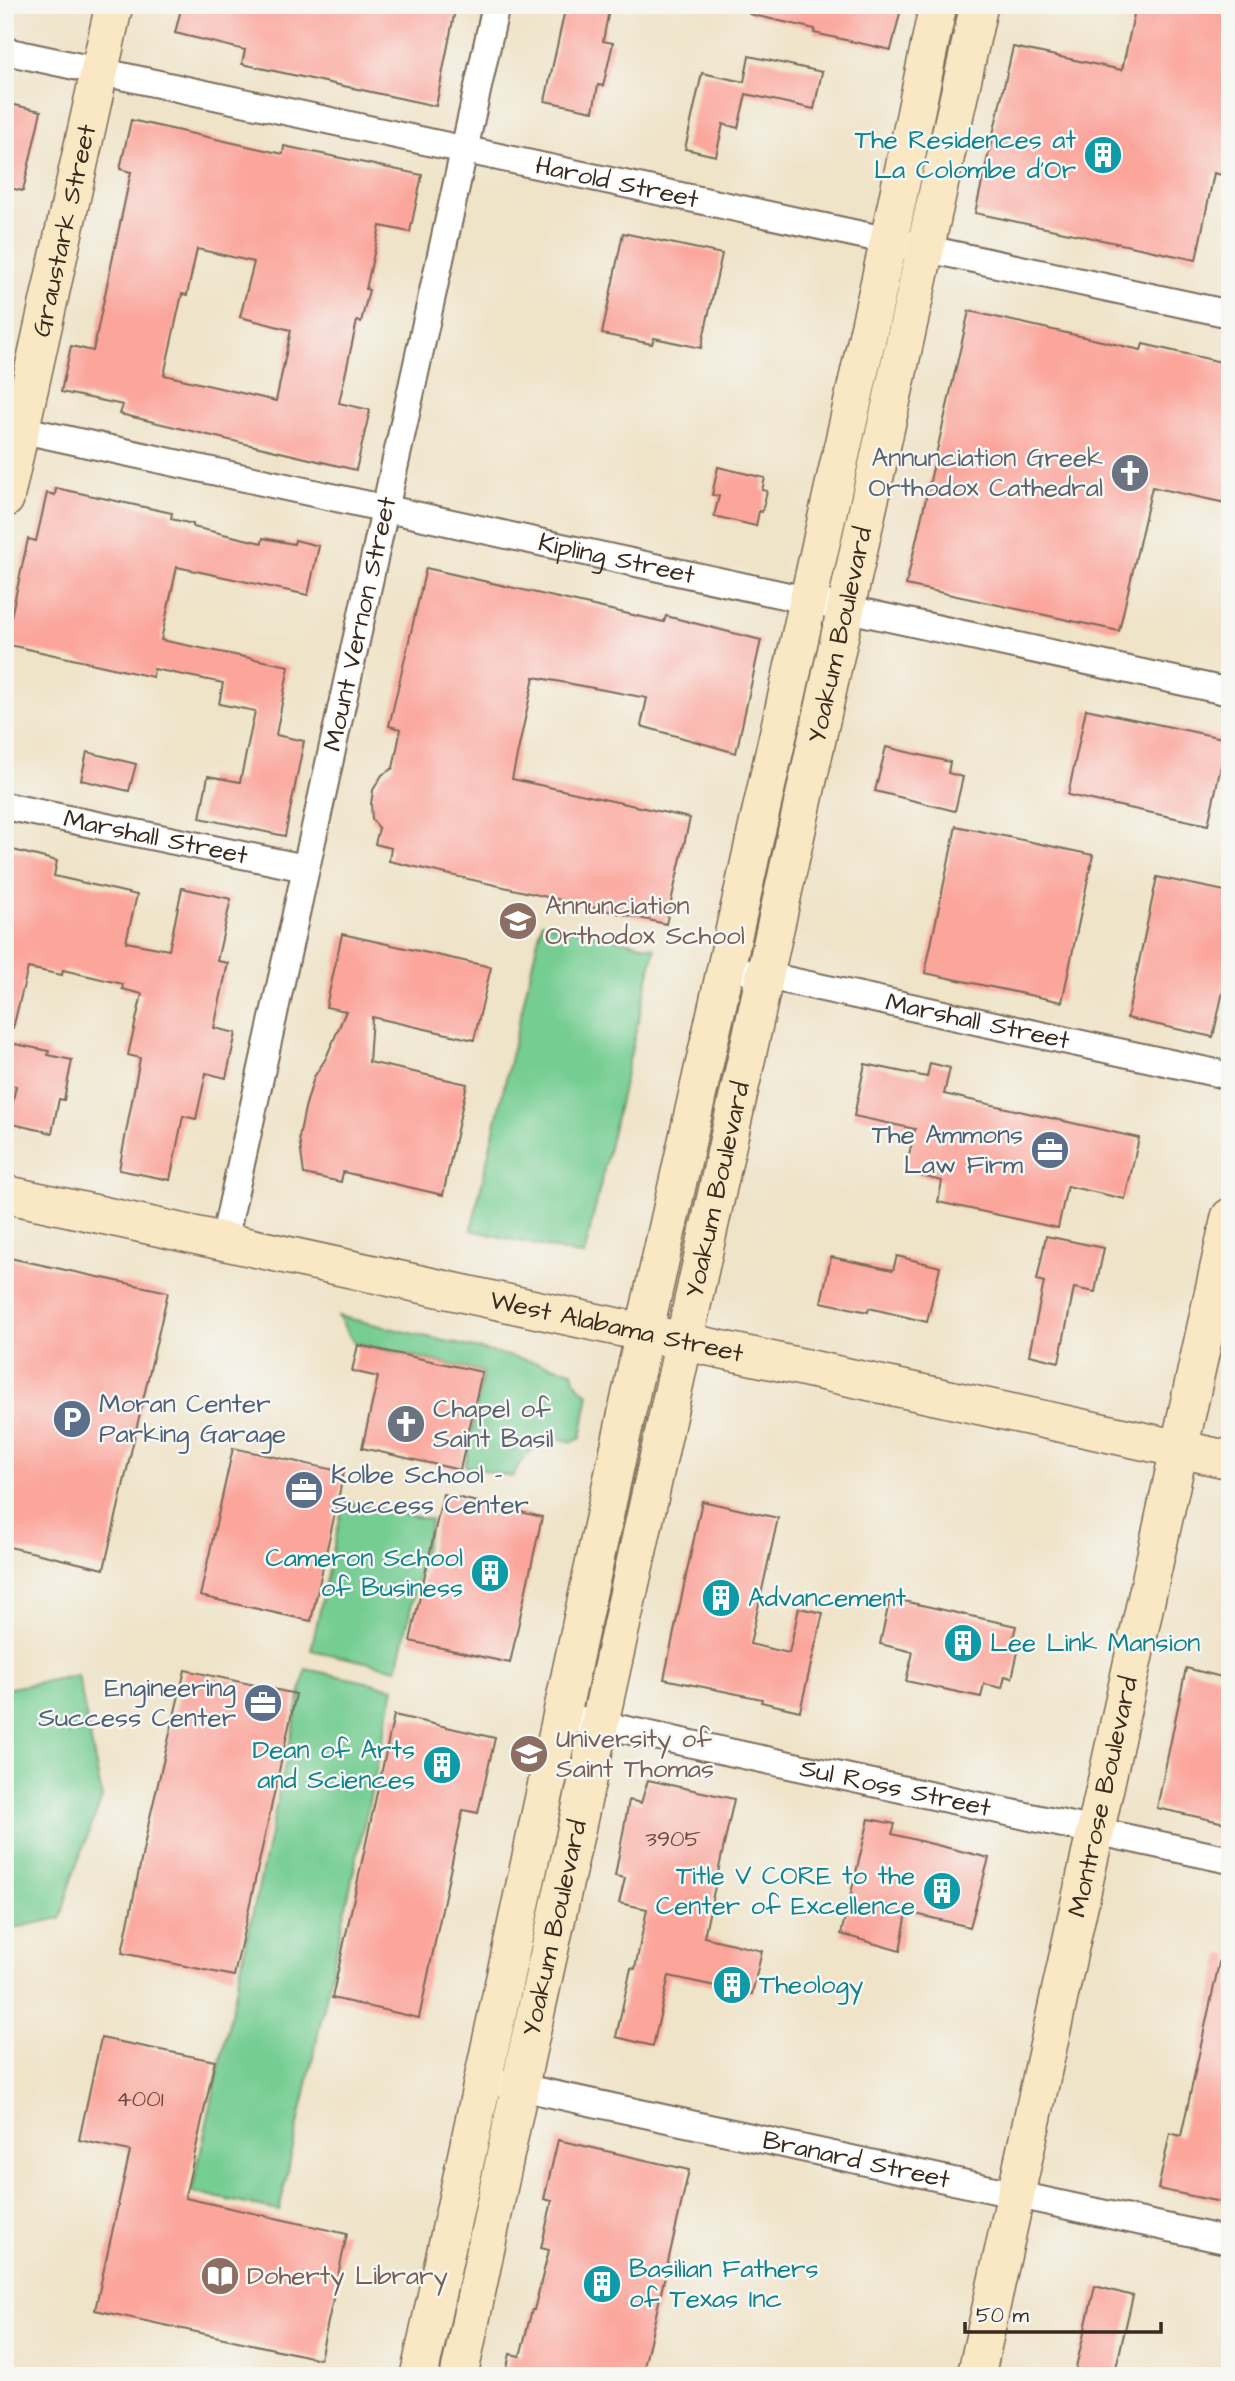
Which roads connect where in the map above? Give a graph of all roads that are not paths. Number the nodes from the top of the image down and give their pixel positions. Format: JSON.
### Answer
{"nodes":[{"id":1,"x":114,"y":5,"type":"edge"},
{"id":2,"x":496,"y":5,"type":"edge"},
{"id":3,"x":938,"y":5,"type":"edge"},
{"id":4,"x":979,"y":5,"type":"edge"},
{"id":5,"x":5,"y":51,"type":"edge"},
{"id":6,"x":99,"y":72,"type":"junction"},
{"id":7,"x":463,"y":151,"type":"junction"},
{"id":8,"x":889,"y":240,"type":"junction"},
{"id":9,"x":925,"y":248,"type":"junction"},
{"id":10,"x":1230,"y":314,"type":"edge"},
{"id":11,"x":13,"y":428,"type":"edge"},
{"id":12,"x":5,"y":499,"type":"edge"},
{"id":13,"x":384,"y":508,"type":"junction"},
{"id":14,"x":808,"y":600,"type":"junction"},
{"id":15,"x":847,"y":608,"type":"junction"},
{"id":16,"x":1230,"y":691,"type":"edge"},
{"id":17,"x":5,"y":806,"type":"edge"},
{"id":18,"x":305,"y":869,"type":"junction"},
{"id":19,"x":727,"y":967,"type":"junction"},
{"id":20,"x":765,"y":975,"type":"junction"},
{"id":21,"x":1230,"y":1076,"type":"edge"},
{"id":22,"x":5,"y":1194,"type":"edge"},
{"id":23,"x":1230,"y":1217,"type":"edge"},
{"id":24,"x":223,"y":1241,"type":"junction"},
{"id":25,"x":645,"y":1333,"type":"junction"},
{"id":26,"x":685,"y":1342,"type":"junction"},
{"id":27,"x":1179,"y":1450,"type":"junction"},
{"id":28,"x":1230,"y":1460,"type":"edge"},
{"id":29,"x":562,"y":1716,"type":"junction"},
{"id":30,"x":600,"y":1724,"type":"junction"},
{"id":31,"x":1095,"y":1831,"type":"junction"},
{"id":32,"x":1230,"y":1860,"type":"edge"},
{"id":33,"x":483,"y":2079,"type":"junction"},
{"id":34,"x":520,"y":2087,"type":"junction"},
{"id":35,"x":1016,"y":2195,"type":"junction"},
{"id":36,"x":1230,"y":2241,"type":"edge"},
{"id":37,"x":419,"y":2376,"type":"edge"},
{"id":38,"x":459,"y":2376,"type":"edge"},
{"id":39,"x":976,"y":2376,"type":"edge"}],
"edges":[{"from":1,"to":6,"type":"street","name":"Graustark Street"},
{"from":2,"to":7,"type":"street","name":"Mount Vernon Street"},
{"from":3,"to":8,"type":"street","name":"Yoakum Boulevard"},
{"from":4,"to":9,"type":"street","name":"Yoakum Boulevard"},
{"from":5,"to":6,"type":"street","name":"Harold Street"},
{"from":6,"to":7,"type":"street","name":"Harold Street"},
{"from":6,"to":11,"type":"street","name":"Graustark Street"},
{"from":7,"to":8,"type":"street","name":"Harold Street"},
{"from":7,"to":13,"type":"street","name":"Mount Vernon Street"},
{"from":8,"to":9,"type":"street","name":"Harold Street"},
{"from":8,"to":14,"type":"street","name":"Yoakum Boulevard"},
{"from":9,"to":10,"type":"street","name":"Harold Street"},
{"from":9,"to":15,"type":"street","name":"Yoakum Boulevard"},
{"from":11,"to":12,"type":"street","name":"Graustark Street"},
{"from":11,"to":13,"type":"street","name":"Kipling Street"},
{"from":13,"to":14,"type":"street","name":"Kipling Street"},
{"from":13,"to":18,"type":"street","name":"Mount Vernon Street"},
{"from":14,"to":15,"type":"street","name":"Kipling Street"},
{"from":14,"to":19,"type":"street","name":"Yoakum Boulevard"},
{"from":15,"to":16,"type":"street","name":"Kipling Street"},
{"from":15,"to":20,"type":"street","name":"Yoakum Boulevard"},
{"from":17,"to":18,"type":"street","name":"Marshall Street"},
{"from":18,"to":24,"type":"street","name":"Mount Vernon Street"},
{"from":19,"to":20,"type":"street","name":"Marshall Street"},
{"from":19,"to":25,"type":"street","name":"Yoakum Boulevard"},
{"from":20,"to":21,"type":"street","name":"Marshall Street"},
{"from":20,"to":26,"type":"street","name":"Yoakum Boulevard"},
{"from":22,"to":24,"type":"street","name":"West Alabama Street"},
{"from":23,"to":27,"type":"street","name":"Montrose Boulevard"},
{"from":24,"to":25,"type":"street","name":"West Alabama Street"},
{"from":25,"to":26,"type":"street","name":"West Alabama Street"},
{"from":25,"to":29,"type":"street","name":"Yoakum Boulevard"},
{"from":26,"to":27,"type":"street","name":"West Alabama Street"},
{"from":26,"to":30,"type":"street","name":"Yoakum Boulevard"},
{"from":27,"to":28,"type":"street","name":"West Alabama Street"},
{"from":27,"to":31,"type":"street","name":"Montrose Boulevard"},
{"from":29,"to":30,"type":"street","name":"Sul Ross Street"},
{"from":29,"to":33,"type":"street","name":"Yoakum Boulevard"},
{"from":30,"to":31,"type":"street","name":"Sul Ross Street"},
{"from":30,"to":34,"type":"street","name":"Yoakum Boulevard"},
{"from":31,"to":32,"type":"street","name":"Sul Ross Street"},
{"from":31,"to":35,"type":"street","name":"Montrose Boulevard"},
{"from":33,"to":34,"type":"street","name":"Branard Street"},
{"from":33,"to":37,"type":"street","name":"Yoakum Boulevard"},
{"from":34,"to":35,"type":"street","name":"Branard Street"},
{"from":34,"to":38,"type":"street","name":"Yoakum Boulevard"},
{"from":35,"to":36,"type":"street","name":"Branard Street"},
{"from":35,"to":39,"type":"street","name":"Montrose Boulevard"}]}
